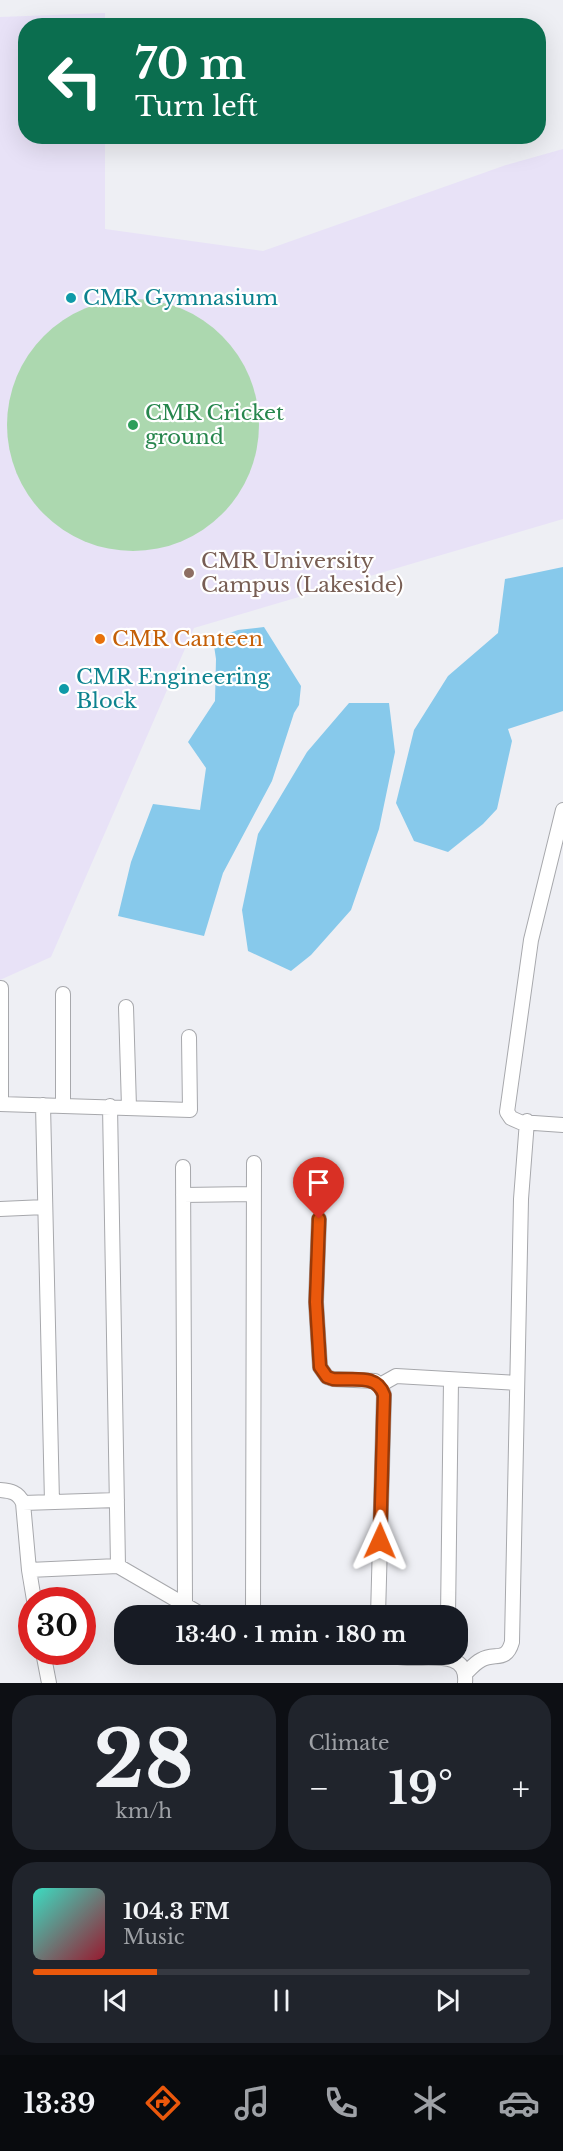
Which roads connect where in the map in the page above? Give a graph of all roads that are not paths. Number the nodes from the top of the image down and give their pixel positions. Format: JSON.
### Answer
{"nodes":[{"id":1,"x":563,"y":810,"type":"edge"},
{"id":2,"x":1,"y":988,"type":"edge"},
{"id":3,"x":63,"y":994,"type":"dead end"},
{"id":4,"x":126,"y":1007,"type":"dead end"},
{"id":5,"x":189,"y":1037,"type":"dead end"},
{"id":6,"x":0,"y":1104,"type":"edge"},
{"id":7,"x":43,"y":1105,"type":"junction"},
{"id":8,"x":63,"y":1105,"type":"junction"},
{"id":9,"x":110,"y":1106,"type":"junction"},
{"id":10,"x":129,"y":1107,"type":"junction"},
{"id":11,"x":527,"y":1121,"type":"junction"},
{"id":12,"x":563,"y":1125,"type":"edge"},
{"id":13,"x":254,"y":1163,"type":"dead end"},
{"id":14,"x":183,"y":1167,"type":"dead end"},
{"id":15,"x":253,"y":1194,"type":"junction"},
{"id":16,"x":183,"y":1195,"type":"junction"},
{"id":17,"x":45,"y":1207,"type":"junction"},
{"id":18,"x":0,"y":1209,"type":"edge"},
{"id":19,"x":319,"y":1219,"type":"dead end"},
{"id":20,"x":451,"y":1380,"type":"junction"},
{"id":21,"x":517,"y":1383,"type":"junction"},
{"id":22,"x":380,"y":1385,"type":"junction"},
{"id":23,"x":0,"y":1490,"type":"edge"},
{"id":24,"x":117,"y":1500,"type":"junction"},
{"id":25,"x":52,"y":1502,"type":"junction"},
{"id":26,"x":23,"y":1503,"type":"junction"},
{"id":27,"x":118,"y":1566,"type":"junction"},
{"id":28,"x":29,"y":1570,"type":"junction"},
{"id":29,"x":32,"y":1587,"type":"edge"},
{"id":30,"x":185,"y":1604,"type":"joint"},
{"id":31,"x":253,"y":1605,"type":"edge"},
{"id":32,"x":378,"y":1605,"type":"edge"},
{"id":33,"x":448,"y":1605,"type":"edge"},
{"id":34,"x":46,"y":1665,"type":"edge"},
{"id":35,"x":466,"y":1678,"type":"edge"},
{"id":36,"x":49,"y":1683,"type":"edge"}],
"edges":[{"from":1,"to":11,"type":"street"},
{"from":2,"to":6,"type":"street"},
{"from":3,"to":8,"type":"street"},
{"from":4,"to":10,"type":"street"},
{"from":5,"to":10,"type":"street"},
{"from":6,"to":7,"type":"street"},
{"from":7,"to":8,"type":"street"},
{"from":7,"to":17,"type":"street"},
{"from":8,"to":9,"type":"street"},
{"from":9,"to":10,"type":"street"},
{"from":9,"to":24,"type":"street"},
{"from":11,"to":12,"type":"street"},
{"from":11,"to":21,"type":"street"},
{"from":13,"to":15,"type":"street"},
{"from":14,"to":16,"type":"street"},
{"from":15,"to":16,"type":"street"},
{"from":15,"to":31,"type":"street"},
{"from":16,"to":30,"type":"street"},
{"from":17,"to":18,"type":"street"},
{"from":17,"to":25,"type":"street"},
{"from":19,"to":22,"type":"street"},
{"from":20,"to":21,"type":"street"},
{"from":20,"to":22,"type":"street"},
{"from":20,"to":33,"type":"street"},
{"from":21,"to":35,"type":"street"},
{"from":22,"to":32,"type":"street"},
{"from":23,"to":26,"type":"street"},
{"from":24,"to":25,"type":"street"},
{"from":24,"to":27,"type":"street"},
{"from":25,"to":26,"type":"street"},
{"from":26,"to":28,"type":"street"},
{"from":27,"to":28,"type":"street"},
{"from":27,"to":30,"type":"street"},
{"from":28,"to":29,"type":"street"},
{"from":34,"to":36,"type":"street"}]}
